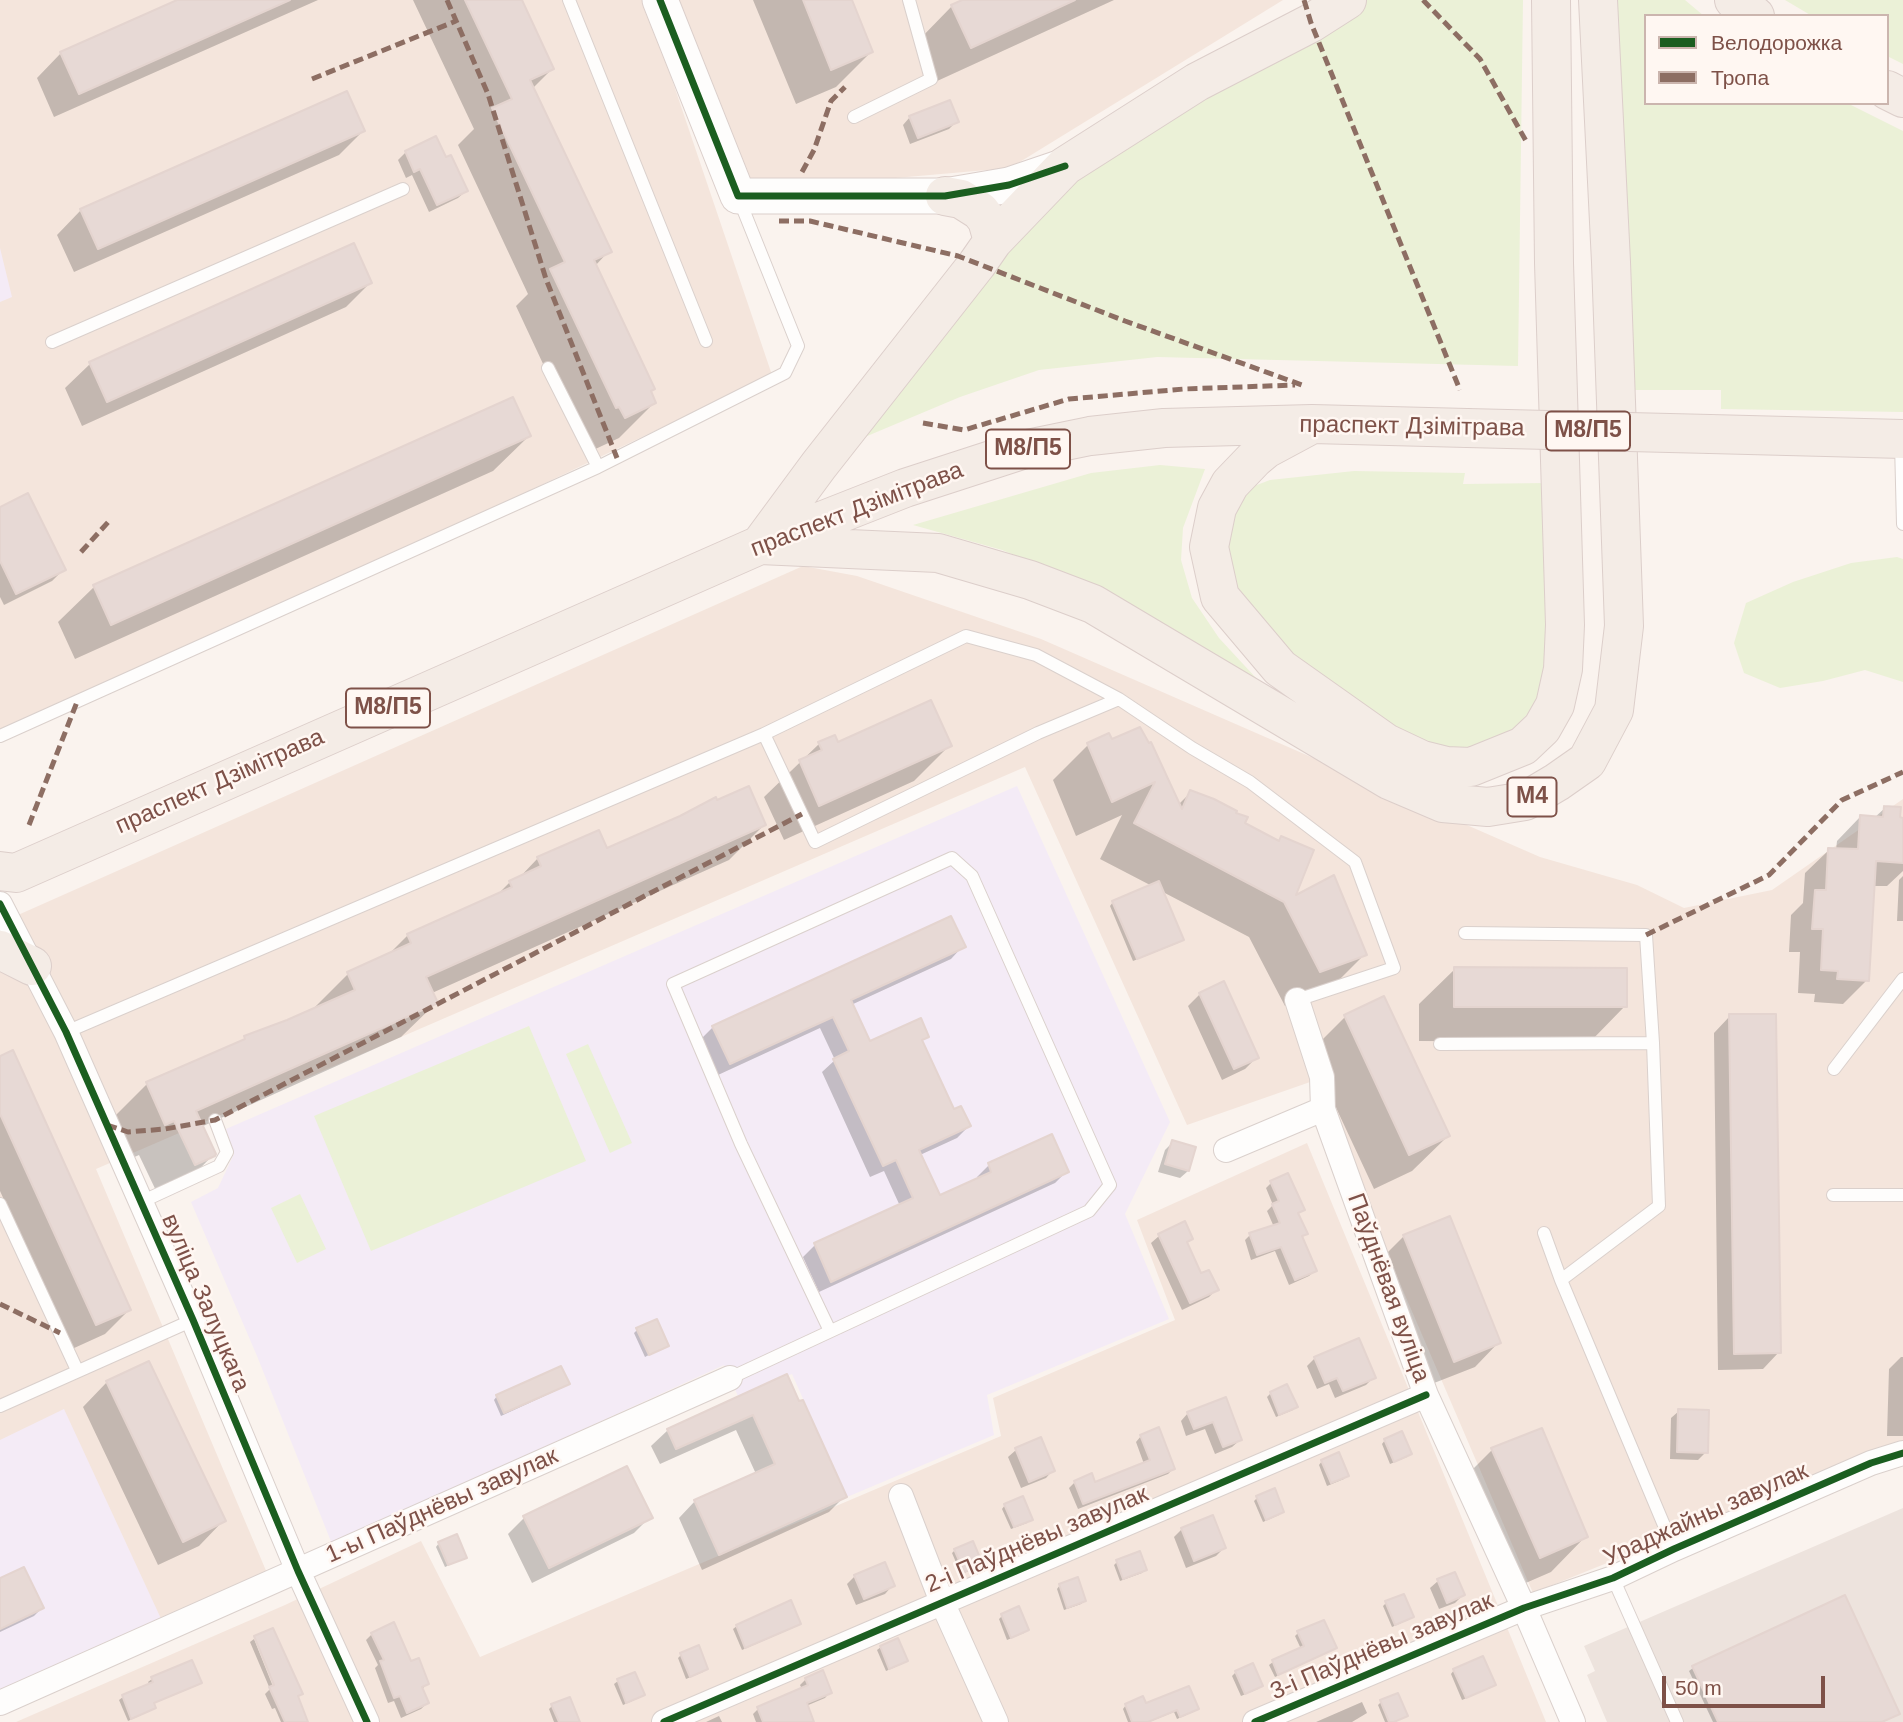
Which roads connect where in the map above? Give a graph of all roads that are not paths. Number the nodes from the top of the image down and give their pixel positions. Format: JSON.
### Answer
{"nodes":[{"id":1,"x":569,"y":0,"type":"edge"},
{"id":2,"x":660,"y":0,"type":"edge"},
{"id":3,"x":909,"y":0,"type":"edge"},
{"id":4,"x":1347,"y":0,"type":"edge"},
{"id":5,"x":1551,"y":0,"type":"edge"},
{"id":6,"x":1598,"y":0,"type":"edge"},
{"id":7,"x":1734,"y":0,"type":"edge"},
{"id":8,"x":1752,"y":14,"type":"edge"},
{"id":9,"x":854,"y":117,"type":"dead end"},
{"id":10,"x":1065,"y":166,"type":"junction"},
{"id":11,"x":403,"y":189,"type":"dead end"},
{"id":12,"x":738,"y":196,"type":"junction"},
{"id":13,"x":945,"y":196,"type":"junction"},
{"id":14,"x":993,"y":241,"type":"junction"},
{"id":15,"x":1611,"y":262,"type":"junction"},
{"id":16,"x":1554,"y":263,"type":"junction"},
{"id":17,"x":706,"y":341,"type":"dead end"},
{"id":18,"x":52,"y":342,"type":"dead end"},
{"id":19,"x":548,"y":368,"type":"dead end"},
{"id":20,"x":1312,"y":424,"type":"junction"},
{"id":21,"x":1902,"y":439,"type":"edge"},
{"id":22,"x":598,"y":467,"type":"junction"},
{"id":23,"x":1903,"y":524,"type":"edge"},
{"id":24,"x":760,"y":545,"type":"junction"},
{"id":25,"x":1119,"y":699,"type":"junction"},
{"id":26,"x":764,"y":734,"type":"junction"},
{"id":27,"x":0,"y":736,"type":"edge"},
{"id":28,"x":4,"y":885,"type":"edge"},
{"id":29,"x":1465,"y":933,"type":"dead end"},
{"id":30,"x":16,"y":958,"type":"edge"},
{"id":31,"x":1903,"y":979,"type":"edge"},
{"id":32,"x":1297,"y":1000,"type":"joint"},
{"id":33,"x":66,"y":1032,"type":"junction"},
{"id":34,"x":1653,"y":1043,"type":"junction"},
{"id":35,"x":1440,"y":1044,"type":"dead end"},
{"id":36,"x":1834,"y":1069,"type":"dead end"},
{"id":37,"x":1323,"y":1109,"type":"junction"},
{"id":38,"x":215,"y":1120,"type":"dead end"},
{"id":39,"x":1226,"y":1150,"type":"dead end"},
{"id":40,"x":1833,"y":1195,"type":"dead end"},
{"id":41,"x":1903,"y":1195,"type":"edge"},
{"id":42,"x":141,"y":1202,"type":"junction"},
{"id":43,"x":0,"y":1204,"type":"edge"},
{"id":44,"x":1544,"y":1233,"type":"dead end"},
{"id":45,"x":1561,"y":1280,"type":"junction"},
{"id":46,"x":193,"y":1320,"type":"junction"},
{"id":47,"x":830,"y":1331,"type":"junction"},
{"id":48,"x":77,"y":1370,"type":"junction"},
{"id":49,"x":730,"y":1377,"type":"joint"},
{"id":50,"x":1426,"y":1395,"type":"junction"},
{"id":51,"x":0,"y":1406,"type":"edge"},
{"id":52,"x":1903,"y":1453,"type":"edge"},
{"id":53,"x":901,"y":1496,"type":"dead end"},
{"id":54,"x":1675,"y":1549,"type":"junction"},
{"id":55,"x":298,"y":1571,"type":"junction"},
{"id":56,"x":1613,"y":1578,"type":"junction"},
{"id":57,"x":942,"y":1602,"type":"junction"},
{"id":58,"x":1524,"y":1608,"type":"junction"},
{"id":59,"x":0,"y":1703,"type":"edge"},
{"id":60,"x":366,"y":1722,"type":"edge"},
{"id":61,"x":664,"y":1722,"type":"edge"},
{"id":62,"x":996,"y":1722,"type":"edge"},
{"id":63,"x":1255,"y":1722,"type":"edge"},
{"id":64,"x":1573,"y":1722,"type":"edge"},
{"id":65,"x":1677,"y":1722,"type":"edge"}],
"edges":[{"from":1,"to":17,"type":"lane"},
{"from":2,"to":12,"type":"street"},
{"from":3,"to":9,"type":"lane"},
{"from":4,"to":10,"type":"main road"},
{"from":5,"to":16,"type":"main road","number":"М4"},
{"from":6,"to":15,"type":"main road","number":"М4"},
{"from":7,"to":8,"type":"main road"},
{"from":10,"to":13,"type":"street"},
{"from":10,"to":14,"type":"main road"},
{"from":11,"to":18,"type":"lane"},
{"from":12,"to":13,"type":"street"},
{"from":12,"to":22,"type":"lane"},
{"from":13,"to":14,"type":"main road"},
{"from":14,"to":24,"type":"main road"},
{"from":15,"to":16,"type":"main road"},
{"from":15,"to":24,"type":"main road","number":"М4"},
{"from":16,"to":20,"type":"main road","number":"М4"},
{"from":19,"to":22,"type":"lane"},
{"from":20,"to":21,"type":"main road","name":"праспект Дзімітрава","number":"М8/П5","bridge":true},
{"from":20,"to":24,"type":"main road","name":"праспект Дзімітрава","number":"М8/П5"},
{"from":21,"to":23,"type":"lane"},
{"from":22,"to":27,"type":"lane"},
{"from":24,"to":28,"type":"main road","name":"праспект Дзімітрава","number":"М8/П5"},
{"from":25,"to":26,"type":"lane"},
{"from":25,"to":26,"type":"lane"},
{"from":25,"to":32,"type":"lane"},
{"from":26,"to":33,"type":"lane"},
{"from":28,"to":30,"type":"street","name":"вуліца Залуцкага"},
{"from":29,"to":34,"type":"lane"},
{"from":30,"to":33,"type":"street","name":"вуліца Залуцкага"},
{"from":31,"to":36,"type":"lane"},
{"from":32,"to":37,"type":"street","name":"Паўднёвая вуліца"},
{"from":33,"to":42,"type":"street","name":"вуліца Залуцкага"},
{"from":34,"to":35,"type":"lane"},
{"from":34,"to":45,"type":"lane"},
{"from":37,"to":39,"type":"street"},
{"from":37,"to":50,"type":"street","name":"Паўднёвая вуліца"},
{"from":38,"to":42,"type":"lane"},
{"from":40,"to":41,"type":"lane"},
{"from":42,"to":46,"type":"street","name":"вуліца Залуцкага"},
{"from":43,"to":48,"type":"lane"},
{"from":44,"to":45,"type":"lane"},
{"from":45,"to":54,"type":"lane"},
{"from":46,"to":48,"type":"lane"},
{"from":46,"to":55,"type":"street","name":"вуліца Залуцкага"},
{"from":47,"to":47,"type":"lane"},
{"from":47,"to":49,"type":"lane"},
{"from":48,"to":51,"type":"lane"},
{"from":49,"to":55,"type":"street","name":"1-ы Паўднёвы завулак"},
{"from":50,"to":57,"type":"street","name":"2-і Паўднёвы завулак"},
{"from":50,"to":58,"type":"street","name":"Паўднёвая вуліца"},
{"from":52,"to":54,"type":"street","name":"Ураджайны завулак"},
{"from":53,"to":57,"type":"street"},
{"from":54,"to":56,"type":"street","name":"Ураджайны завулак"},
{"from":55,"to":59,"type":"street","name":"1-ы Паўднёвы завулак"},
{"from":55,"to":60,"type":"street","name":"вуліца Залуцкага"},
{"from":56,"to":58,"type":"street","name":"Ураджайны завулак"},
{"from":56,"to":65,"type":"lane"},
{"from":57,"to":61,"type":"street","name":"2-і Паўднёвы завулак"},
{"from":57,"to":62,"type":"street"},
{"from":58,"to":63,"type":"street","name":"3-і Паўднёвы завулак"},
{"from":58,"to":64,"type":"street","name":"Паўднёвая вуліца"}]}
